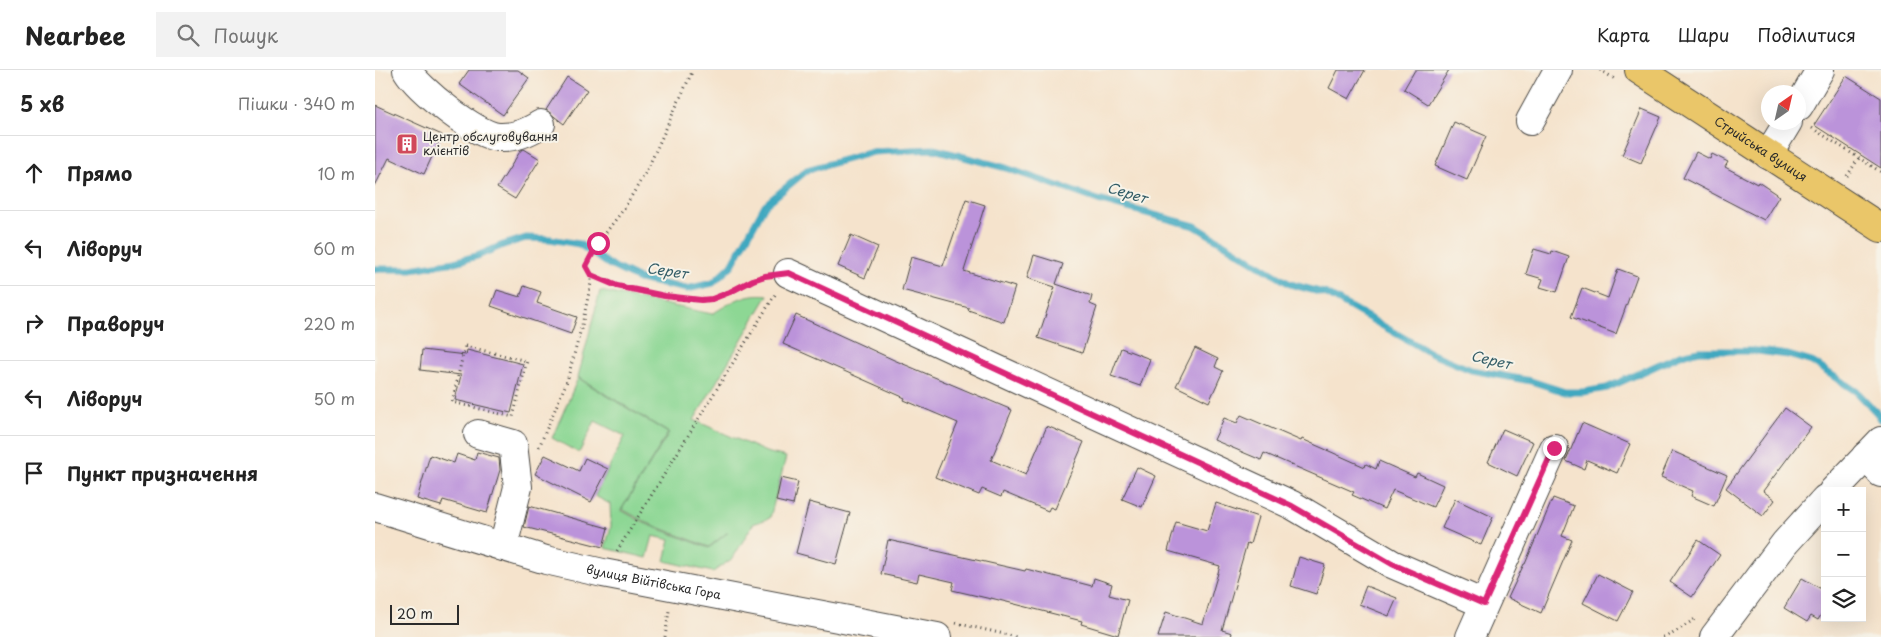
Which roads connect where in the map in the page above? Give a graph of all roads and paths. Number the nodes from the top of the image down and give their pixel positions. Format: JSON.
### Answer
{"nodes":[{"id":1,"x":407,"y":70,"type":"edge"},
{"id":2,"x":693,"y":70,"type":"edge"},
{"id":3,"x":1558,"y":70,"type":"edge"},
{"id":4,"x":1639,"y":70,"type":"edge"},
{"id":5,"x":1820,"y":70,"type":"edge"},
{"id":6,"x":1806,"y":100,"type":"edge"},
{"id":7,"x":1530,"y":121,"type":"dead end"},
{"id":8,"x":1806,"y":122,"type":"edge"},
{"id":9,"x":541,"y":124,"type":"dead end"},
{"id":10,"x":1788,"y":130,"type":"edge"},
{"id":11,"x":1768,"y":155,"type":"junction"},
{"id":12,"x":1859,"y":158,"type":"junction"},
{"id":13,"x":1881,"y":172,"type":"edge"},
{"id":14,"x":1846,"y":178,"type":"dead end"},
{"id":15,"x":1881,"y":228,"type":"edge"},
{"id":16,"x":789,"y":273,"type":"joint"},
{"id":17,"x":591,"y":275,"type":"junction"},
{"id":18,"x":766,"y":309,"type":"dead end"},
{"id":19,"x":481,"y":417,"type":"junction"},
{"id":20,"x":1554,"y":448,"type":"dead end"},
{"id":21,"x":537,"y":451,"type":"dead end"},
{"id":22,"x":1877,"y":453,"type":"edge"},
{"id":23,"x":1838,"y":487,"type":"edge"},
{"id":24,"x":1821,"y":503,"type":"edge"},
{"id":25,"x":375,"y":507,"type":"edge"},
{"id":26,"x":503,"y":547,"type":"junction"},
{"id":27,"x":603,"y":574,"type":"junction"},
{"id":28,"x":1484,"y":604,"type":"junction"},
{"id":29,"x":937,"y":637,"type":"edge"},
{"id":30,"x":1470,"y":637,"type":"edge"},
{"id":31,"x":1714,"y":637,"type":"edge"}],
"edges":[{"from":1,"to":9,"type":"street"},
{"from":2,"to":17,"type":"path"},
{"from":3,"to":7,"type":"street"},
{"from":4,"to":11,"type":"main road","name":"Стрийська вулиця"},
{"from":5,"to":6,"type":"street"},
{"from":8,"to":12,"type":"path"},
{"from":10,"to":11,"type":"street"},
{"from":11,"to":15,"type":"main road","name":"Стрийська вулиця"},
{"from":12,"to":13,"type":"path"},
{"from":12,"to":14,"type":"path"},
{"from":16,"to":17,"type":"path"},
{"from":16,"to":28,"type":"street"},
{"from":17,"to":21,"type":"path"},
{"from":18,"to":27,"type":"path"},
{"from":19,"to":19,"type":"path"},
{"from":19,"to":26,"type":"street"},
{"from":20,"to":28,"type":"street"},
{"from":22,"to":23,"type":"street"},
{"from":24,"to":31,"type":"street"},
{"from":25,"to":26,"type":"street","name":"вулиця Війтівська Гора"},
{"from":26,"to":27,"type":"street","name":"вулиця Війтівська Гора"},
{"from":27,"to":29,"type":"street","name":"вулиця Війтівська Гора"},
{"from":28,"to":30,"type":"street"}]}
